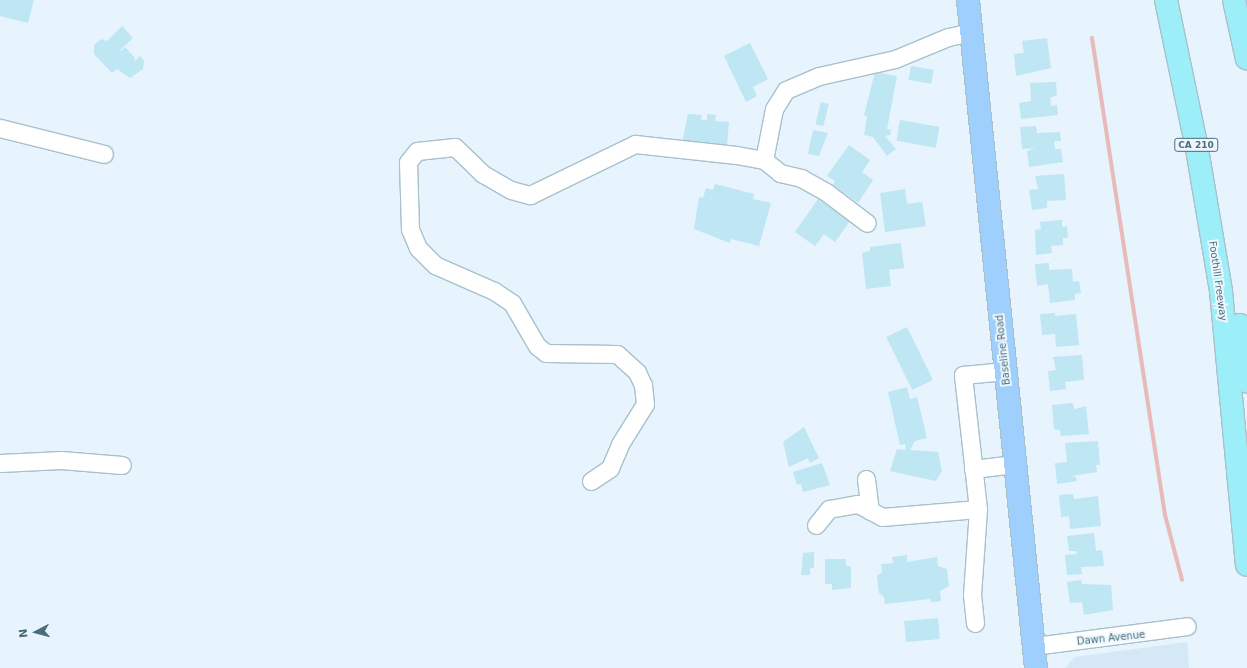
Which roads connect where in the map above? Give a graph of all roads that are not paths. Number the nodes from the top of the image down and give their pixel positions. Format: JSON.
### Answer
{"nodes":[{"id":1,"x":968,"y":0,"type":"edge"},
{"id":2,"x":1166,"y":0,"type":"edge"},
{"id":3,"x":1234,"y":0,"type":"edge"},
{"id":4,"x":972,"y":32,"type":"junction"},
{"id":5,"x":1247,"y":59,"type":"edge"},
{"id":6,"x":0,"y":128,"type":"edge"},
{"id":7,"x":104,"y":154,"type":"dead end"},
{"id":8,"x":764,"y":160,"type":"junction"},
{"id":9,"x":867,"y":223,"type":"dead end"},
{"id":10,"x":1221,"y":291,"type":"junction"},
{"id":11,"x":1005,"y":371,"type":"junction"},
{"id":12,"x":1247,"y":382,"type":"edge"},
{"id":13,"x":0,"y":463,"type":"edge"},
{"id":14,"x":1015,"y":464,"type":"junction"},
{"id":15,"x":122,"y":465,"type":"dead end"},
{"id":16,"x":973,"y":469,"type":"junction"},
{"id":17,"x":866,"y":479,"type":"dead end"},
{"id":18,"x":591,"y":481,"type":"dead end"},
{"id":19,"x":978,"y":509,"type":"junction"},
{"id":20,"x":870,"y":511,"type":"junction"},
{"id":21,"x":816,"y":525,"type":"dead end"},
{"id":22,"x":1247,"y":565,"type":"edge"},
{"id":23,"x":975,"y":623,"type":"dead end"},
{"id":24,"x":1187,"y":626,"type":"dead end"},
{"id":25,"x":1034,"y":646,"type":"junction"},
{"id":26,"x":1036,"y":668,"type":"edge"}],
"edges":[{"from":1,"to":4,"type":"main road","name":"Baseline Road"},
{"from":2,"to":10,"type":"highway","name":"Foothill Freeway","number":"CA 210"},
{"from":3,"to":5,"type":"highway"},
{"from":4,"to":8,"type":"street"},
{"from":4,"to":11,"type":"main road","name":"Baseline Road"},
{"from":6,"to":7,"type":"street"},
{"from":8,"to":9,"type":"street"},
{"from":8,"to":18,"type":"street"},
{"from":10,"to":12,"type":"highway"},
{"from":10,"to":22,"type":"highway","name":"Foothill Freeway","number":"CA 210"},
{"from":11,"to":14,"type":"main road","name":"Baseline Road"},
{"from":11,"to":16,"type":"street"},
{"from":13,"to":15,"type":"street"},
{"from":14,"to":16,"type":"street"},
{"from":14,"to":25,"type":"main road","name":"Baseline Road"},
{"from":16,"to":19,"type":"street"},
{"from":17,"to":20,"type":"street"},
{"from":19,"to":20,"type":"street"},
{"from":19,"to":23,"type":"street"},
{"from":20,"to":21,"type":"street"},
{"from":24,"to":25,"type":"street","name":"Dawn Avenue"},
{"from":25,"to":26,"type":"main road","name":"Baseline Road"}]}
